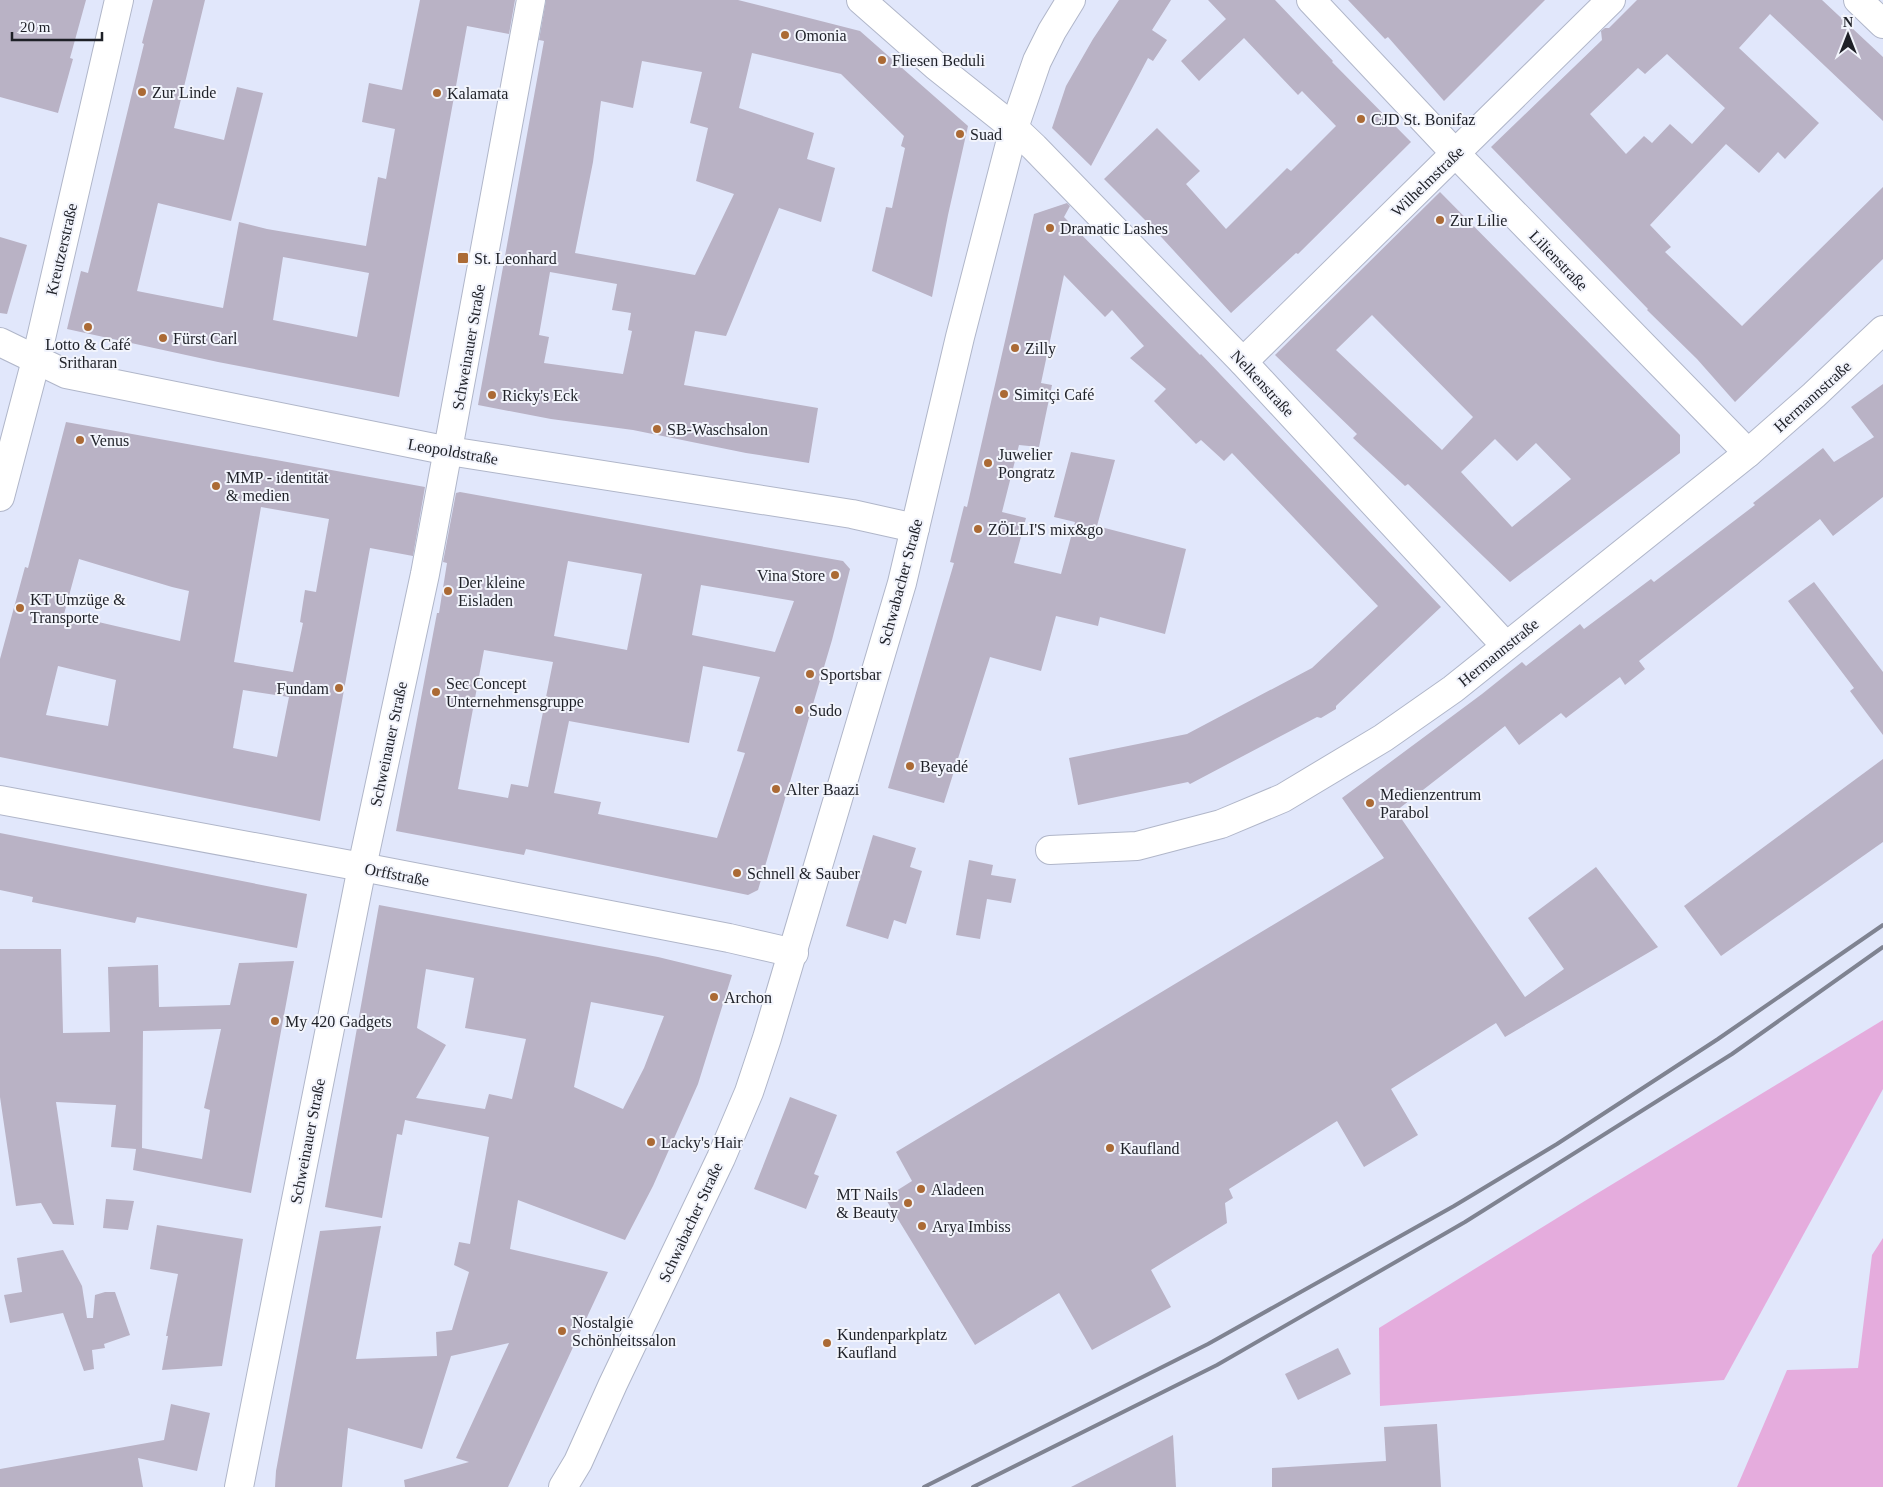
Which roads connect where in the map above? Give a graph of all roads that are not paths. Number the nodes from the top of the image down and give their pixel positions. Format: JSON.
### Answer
{"nodes":[{"id":1,"x":119,"y":0,"type":"edge"},
{"id":2,"x":531,"y":0,"type":"edge"},
{"id":3,"x":861,"y":0,"type":"edge"},
{"id":4,"x":1071,"y":0,"type":"edge"},
{"id":5,"x":1311,"y":0,"type":"edge"},
{"id":6,"x":1612,"y":0,"type":"edge"},
{"id":7,"x":1858,"y":0,"type":"edge"},
{"id":8,"x":1883,"y":24,"type":"edge"},
{"id":9,"x":1014,"y":128,"type":"junction"},
{"id":10,"x":1455,"y":154,"type":"junction"},
{"id":11,"x":1883,"y":330,"type":"edge"},
{"id":12,"x":0,"y":342,"type":"edge"},
{"id":13,"x":36,"y":360,"type":"junction"},
{"id":14,"x":1243,"y":362,"type":"junction"},
{"id":15,"x":448,"y":451,"type":"junction"},
{"id":16,"x":1748,"y":453,"type":"junction"},
{"id":17,"x":0,"y":497,"type":"edge"},
{"id":18,"x":915,"y":528,"type":"junction"},
{"id":19,"x":1505,"y":645,"type":"junction"},
{"id":20,"x":0,"y":800,"type":"edge"},
{"id":21,"x":1050,"y":850,"type":"dead end"},
{"id":22,"x":362,"y":867,"type":"junction"},
{"id":23,"x":794,"y":953,"type":"junction"},
{"id":24,"x":239,"y":1487,"type":"edge"},
{"id":25,"x":563,"y":1487,"type":"edge"}],
"edges":[{"from":1,"to":13,"type":"street","name":"Kreutzerstraße"},
{"from":2,"to":15,"type":"street","name":"Schweinauer Straße"},
{"from":3,"to":9,"type":"street","name":"Nelkenstraße"},
{"from":4,"to":9,"type":"street","name":"Schwabacher Straße"},
{"from":5,"to":10,"type":"street","name":"Lilienstraße"},
{"from":6,"to":10,"type":"street","name":"Wilhelmstraße"},
{"from":7,"to":8,"type":"street"},
{"from":9,"to":14,"type":"street","name":"Nelkenstraße"},
{"from":9,"to":18,"type":"street","name":"Schwabacher Straße"},
{"from":10,"to":14,"type":"street","name":"Wilhelmstraße"},
{"from":10,"to":16,"type":"street","name":"Lilienstraße"},
{"from":11,"to":16,"type":"street","name":"Hermannstraße"},
{"from":12,"to":13,"type":"street","name":"Leopoldstraße"},
{"from":13,"to":15,"type":"street","name":"Leopoldstraße"},
{"from":13,"to":17,"type":"street","name":"Kreutzerstraße"},
{"from":14,"to":19,"type":"street","name":"Nelkenstraße"},
{"from":15,"to":18,"type":"street","name":"Leopoldstraße"},
{"from":15,"to":22,"type":"street","name":"Schweinauer Straße"},
{"from":16,"to":19,"type":"street","name":"Hermannstraße"},
{"from":18,"to":23,"type":"street","name":"Schwabacher Straße"},
{"from":19,"to":21,"type":"street","name":"Hermannstraße"},
{"from":20,"to":22,"type":"street","name":"Orffstraße"},
{"from":22,"to":23,"type":"street","name":"Orffstraße"},
{"from":22,"to":24,"type":"street","name":"Schweinauer Straße"},
{"from":23,"to":25,"type":"street","name":"Schwabacher Straße"}]}
